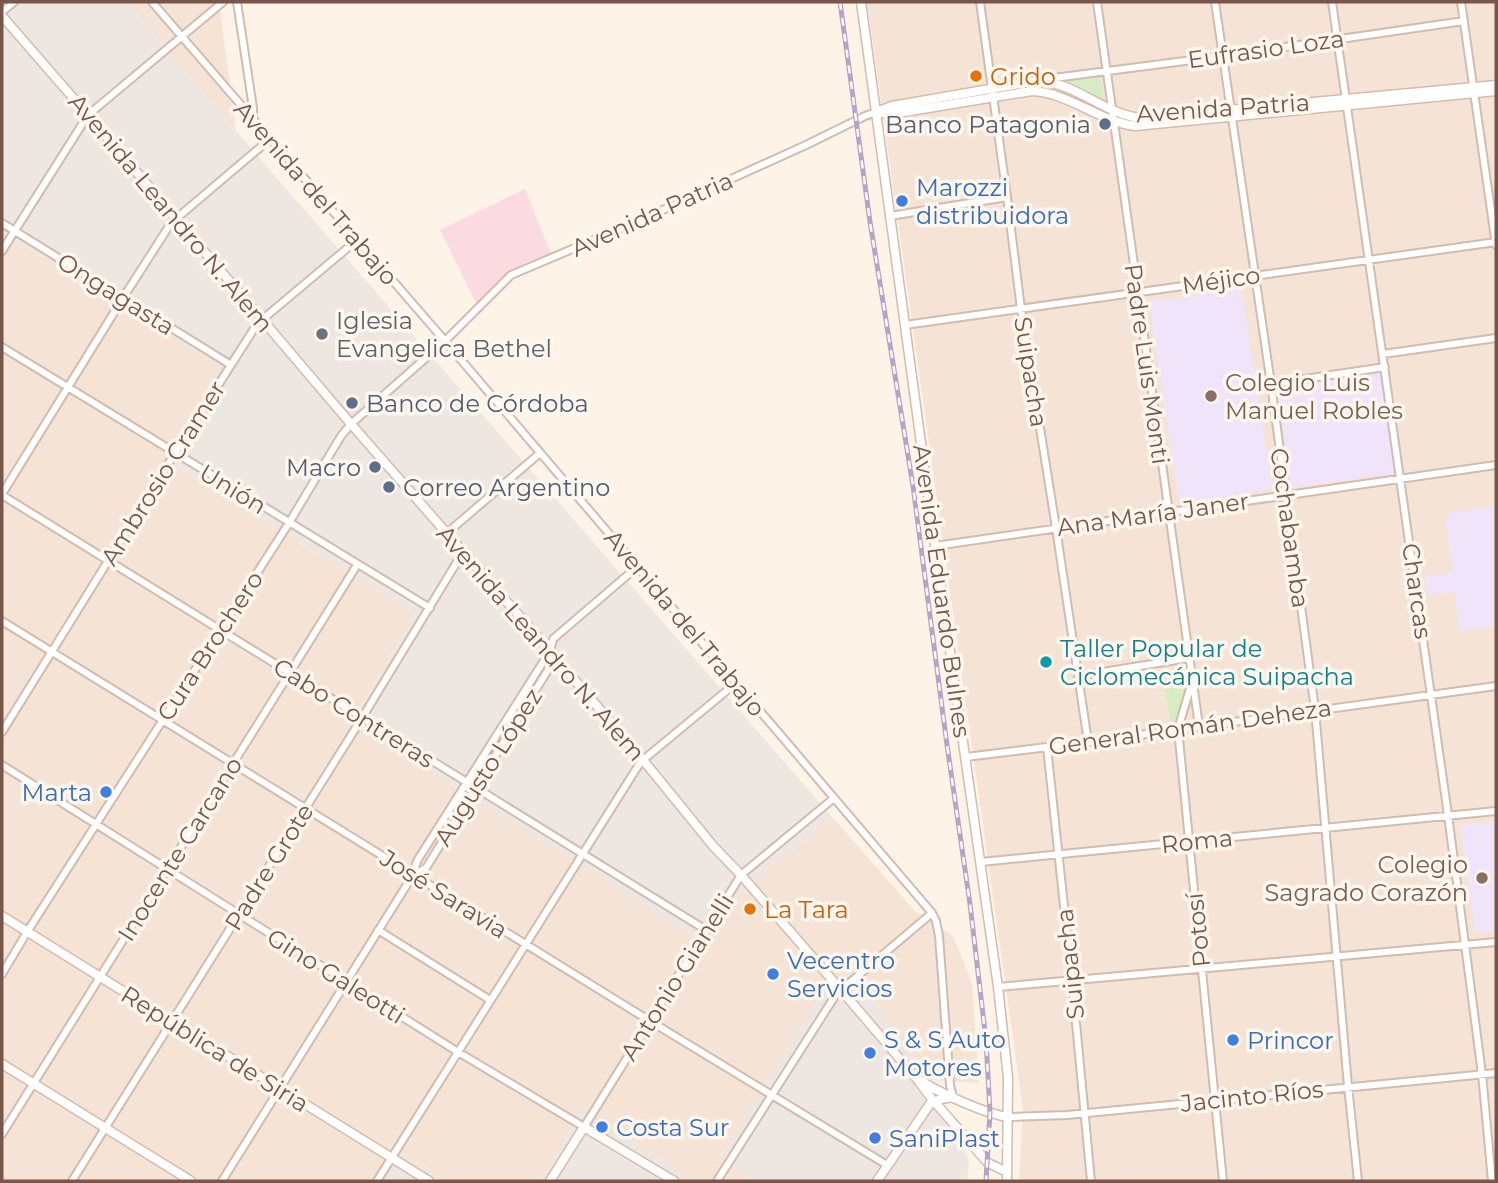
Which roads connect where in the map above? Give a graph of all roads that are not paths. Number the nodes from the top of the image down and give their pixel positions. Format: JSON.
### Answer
{"nodes":[{"id":1,"x":15,"y":2,"type":"edge"},
{"id":2,"x":152,"y":2,"type":"edge"},
{"id":3,"x":223,"y":2,"type":"edge"},
{"id":4,"x":237,"y":2,"type":"edge"},
{"id":5,"x":860,"y":2,"type":"edge"},
{"id":6,"x":980,"y":2,"type":"edge"},
{"id":7,"x":1097,"y":2,"type":"edge"},
{"id":8,"x":1215,"y":2,"type":"edge"},
{"id":9,"x":1332,"y":2,"type":"edge"},
{"id":10,"x":1461,"y":2,"type":"edge"},
{"id":11,"x":2,"y":14,"type":"edge"},
{"id":12,"x":1464,"y":21,"type":"junction"},
{"id":13,"x":181,"y":36,"type":"junction"},
{"id":14,"x":1338,"y":39,"type":"junction"},
{"id":15,"x":1223,"y":56,"type":"junction"},
{"id":16,"x":1106,"y":70,"type":"junction"},
{"id":17,"x":1067,"y":76,"type":"junction"},
{"id":18,"x":1030,"y":82,"type":"junction"},
{"id":19,"x":1496,"y":85,"type":"edge"},
{"id":20,"x":1062,"y":86,"type":"junction"},
{"id":21,"x":992,"y":88,"type":"junction"},
{"id":22,"x":1474,"y":90,"type":"junction"},
{"id":23,"x":1496,"y":91,"type":"edge"},
{"id":24,"x":1061,"y":96,"type":"junction"},
{"id":25,"x":994,"y":98,"type":"junction"},
{"id":26,"x":1347,"y":102,"type":"junction"},
{"id":27,"x":1111,"y":109,"type":"junction"},
{"id":28,"x":876,"y":112,"type":"junction"},
{"id":29,"x":1231,"y":113,"type":"junction"},
{"id":30,"x":88,"y":115,"type":"junction"},
{"id":31,"x":253,"y":119,"type":"junction"},
{"id":32,"x":1113,"y":121,"type":"junction"},
{"id":33,"x":270,"y":139,"type":"junction"},
{"id":34,"x":1007,"y":197,"type":"junction"},
{"id":35,"x":890,"y":216,"type":"junction"},
{"id":36,"x":175,"y":219,"type":"junction"},
{"id":37,"x":2,"y":223,"type":"edge"},
{"id":38,"x":14,"y":231,"type":"junction"},
{"id":39,"x":357,"y":240,"type":"junction"},
{"id":40,"x":1496,"y":243,"type":"edge"},
{"id":41,"x":2,"y":251,"type":"edge"},
{"id":42,"x":1370,"y":260,"type":"junction"},
{"id":43,"x":1255,"y":276,"type":"junction"},
{"id":44,"x":1136,"y":292,"type":"junction"},
{"id":45,"x":123,"y":298,"type":"junction"},
{"id":46,"x":1021,"y":309,"type":"junction"},
{"id":47,"x":262,"y":320,"type":"junction"},
{"id":48,"x":905,"y":325,"type":"junction"},
{"id":49,"x":1496,"y":338,"type":"edge"},
{"id":50,"x":445,"y":341,"type":"junction"},
{"id":51,"x":2,"y":347,"type":"edge"},
{"id":52,"x":1383,"y":354,"type":"junction"},
{"id":53,"x":231,"y":365,"type":"junction"},
{"id":54,"x":1385,"y":367,"type":"junction"},
{"id":55,"x":1271,"y":384,"type":"junction"},
{"id":56,"x":68,"y":387,"type":"junction"},
{"id":57,"x":351,"y":425,"type":"junction"},
{"id":58,"x":174,"y":453,"type":"junction"},
{"id":59,"x":540,"y":453,"type":"junction"},
{"id":60,"x":1496,"y":465,"type":"edge"},
{"id":61,"x":1401,"y":479,"type":"junction"},
{"id":62,"x":2,"y":495,"type":"edge"},
{"id":63,"x":1286,"y":495,"type":"junction"},
{"id":64,"x":1168,"y":512,"type":"junction"},
{"id":65,"x":289,"y":523,"type":"junction"},
{"id":66,"x":1056,"y":528,"type":"junction"},
{"id":67,"x":447,"y":533,"type":"junction"},
{"id":68,"x":935,"y":546,"type":"junction"},
{"id":69,"x":466,"y":554,"type":"junction"},
{"id":70,"x":108,"y":561,"type":"junction"},
{"id":71,"x":357,"y":565,"type":"junction"},
{"id":72,"x":637,"y":567,"type":"junction"},
{"id":73,"x":429,"y":608,"type":"junction"},
{"id":74,"x":2,"y":621,"type":"edge"},
{"id":75,"x":220,"y":630,"type":"junction"},
{"id":76,"x":550,"y":651,"type":"junction"},
{"id":77,"x":52,"y":652,"type":"junction"},
{"id":78,"x":1189,"y":657,"type":"junction"},
{"id":79,"x":290,"y":673,"type":"junction"},
{"id":80,"x":1077,"y":676,"type":"junction"},
{"id":81,"x":1193,"y":681,"type":"junction"},
{"id":82,"x":736,"y":683,"type":"junction"},
{"id":83,"x":1496,"y":686,"type":"edge"},
{"id":84,"x":1432,"y":695,"type":"junction"},
{"id":85,"x":1315,"y":710,"type":"junction"},
{"id":86,"x":362,"y":718,"type":"junction"},
{"id":87,"x":162,"y":720,"type":"junction"},
{"id":88,"x":1199,"y":726,"type":"junction"},
{"id":89,"x":1178,"y":729,"type":"junction"},
{"id":90,"x":2,"y":732,"type":"edge"},
{"id":91,"x":1087,"y":742,"type":"junction"},
{"id":92,"x":1047,"y":747,"type":"junction"},
{"id":93,"x":966,"y":757,"type":"junction"},
{"id":94,"x":643,"y":760,"type":"junction"},
{"id":95,"x":233,"y":764,"type":"junction"},
{"id":96,"x":2,"y":765,"type":"edge"},
{"id":97,"x":467,"y":783,"type":"junction"},
{"id":98,"x":475,"y":788,"type":"junction"},
{"id":99,"x":834,"y":798,"type":"junction"},
{"id":100,"x":306,"y":808,"type":"junction"},
{"id":101,"x":1496,"y":810,"type":"edge"},
{"id":102,"x":1448,"y":815,"type":"junction"},
{"id":103,"x":96,"y":824,"type":"junction"},
{"id":104,"x":1326,"y":828,"type":"junction"},
{"id":105,"x":1189,"y":842,"type":"junction"},
{"id":106,"x":582,"y":854,"type":"junction"},
{"id":107,"x":1059,"y":854,"type":"junction"},
{"id":108,"x":981,"y":862,"type":"junction"},
{"id":109,"x":167,"y":869,"type":"junction"},
{"id":110,"x":414,"y":875,"type":"junction"},
{"id":111,"x":741,"y":875,"type":"junction"},
{"id":112,"x":932,"y":913,"type":"junction"},
{"id":113,"x":239,"y":915,"type":"junction"},
{"id":114,"x":2,"y":916,"type":"edge"},
{"id":115,"x":378,"y":930,"type":"junction"},
{"id":116,"x":706,"y":930,"type":"junction"},
{"id":117,"x":27,"y":932,"type":"junction"},
{"id":118,"x":1496,"y":942,"type":"edge"},
{"id":119,"x":526,"y":944,"type":"junction"},
{"id":120,"x":1466,"y":944,"type":"junction"},
{"id":121,"x":1336,"y":957,"type":"junction"},
{"id":122,"x":1202,"y":968,"type":"junction"},
{"id":123,"x":2,"y":974,"type":"edge"},
{"id":124,"x":100,"y":977,"type":"junction"},
{"id":125,"x":1072,"y":981,"type":"junction"},
{"id":126,"x":346,"y":982,"type":"junction"},
{"id":127,"x":998,"y":987,"type":"junction"},
{"id":128,"x":841,"y":989,"type":"junction"},
{"id":129,"x":490,"y":1000,"type":"junction"},
{"id":130,"x":650,"y":1021,"type":"junction"},
{"id":131,"x":172,"y":1022,"type":"junction"},
{"id":132,"x":458,"y":1052,"type":"junction"},
{"id":133,"x":2,"y":1064,"type":"edge"},
{"id":134,"x":1496,"y":1073,"type":"edge"},
{"id":135,"x":1482,"y":1074,"type":"junction"},
{"id":136,"x":917,"y":1079,"type":"junction"},
{"id":137,"x":33,"y":1083,"type":"junction"},
{"id":138,"x":1348,"y":1086,"type":"junction"},
{"id":139,"x":279,"y":1089,"type":"junction"},
{"id":140,"x":771,"y":1094,"type":"junction"},
{"id":141,"x":953,"y":1097,"type":"junction"},
{"id":142,"x":1214,"y":1100,"type":"junction"},
{"id":143,"x":933,"y":1101,"type":"junction"},
{"id":144,"x":1085,"y":1113,"type":"junction"},
{"id":145,"x":1008,"y":1117,"type":"junction"},
{"id":146,"x":584,"y":1127,"type":"junction"},
{"id":147,"x":105,"y":1128,"type":"junction"},
{"id":148,"x":2,"y":1134,"type":"edge"},
{"id":149,"x":1492,"y":1141,"type":"edge"},
{"id":150,"x":391,"y":1158,"type":"junction"},
{"id":151,"x":887,"y":1165,"type":"junction"},
{"id":152,"x":1007,"y":1177,"type":"edge"},
{"id":153,"x":72,"y":1181,"type":"edge"},
{"id":154,"x":191,"y":1181,"type":"edge"},
{"id":155,"x":222,"y":1181,"type":"edge"},
{"id":156,"x":377,"y":1181,"type":"edge"},
{"id":157,"x":429,"y":1181,"type":"edge"},
{"id":158,"x":550,"y":1181,"type":"edge"},
{"id":159,"x":674,"y":1181,"type":"edge"},
{"id":160,"x":717,"y":1181,"type":"edge"},
{"id":161,"x":877,"y":1181,"type":"edge"},
{"id":162,"x":1091,"y":1181,"type":"edge"},
{"id":163,"x":1223,"y":1181,"type":"edge"},
{"id":164,"x":1358,"y":1181,"type":"edge"},
{"id":165,"x":1492,"y":1181,"type":"edge"}],
"edges":[{"from":1,"to":11,"type":"street"},
{"from":2,"to":13,"type":"street","name":"Avenida del Trabajo"},
{"from":3,"to":13,"type":"street"},
{"from":4,"to":31,"type":"street"},
{"from":5,"to":28,"type":"main road","name":"Avenida Eduardo Bulnes"},
{"from":6,"to":21,"type":"street","name":"Suipacha"},
{"from":7,"to":16,"type":"street","name":"Padre Luis Monti"},
{"from":8,"to":15,"type":"street","name":"Cochabamba"},
{"from":9,"to":14,"type":"street","name":"Charcas"},
{"from":10,"to":12,"type":"street"},
{"from":11,"to":30,"type":"main road","name":"Avenida Leandro N. Alem"},
{"from":12,"to":14,"type":"street","name":"Eufrasio Loza"},
{"from":12,"to":22,"type":"street"},
{"from":13,"to":30,"type":"street"},
{"from":13,"to":31,"type":"street","name":"Avenida del Trabajo"},
{"from":14,"to":15,"type":"street","name":"Eufrasio Loza"},
{"from":14,"to":26,"type":"street","name":"Charcas"},
{"from":15,"to":16,"type":"street","name":"Eufrasio Loza"},
{"from":15,"to":29,"type":"street","name":"Cochabamba"},
{"from":16,"to":17,"type":"street","name":"Eufrasio Loza"},
{"from":16,"to":27,"type":"street","name":"Padre Luis Monti"},
{"from":17,"to":18,"type":"street","name":"Eufrasio Loza"},
{"from":17,"to":20,"type":"street"},
{"from":18,"to":20,"type":"main road","name":"Avenida Patria"},
{"from":18,"to":21,"type":"main road","name":"Avenida Patria"},
{"from":19,"to":22,"type":"main road","name":"Avenida Patria"},
{"from":20,"to":24,"type":"street"},
{"from":20,"to":27,"type":"main road","name":"Avenida Patria"},
{"from":21,"to":25,"type":"street","name":"Suipacha"},
{"from":21,"to":28,"type":"main road","name":"Avenida Patria"},
{"from":22,"to":23,"type":"main road","name":"Avenida Patria"},
{"from":22,"to":26,"type":"main road","name":"Avenida Patria"},
{"from":22,"to":40,"type":"street"},
{"from":24,"to":25,"type":"main road","name":"Avenida Patria"},
{"from":24,"to":32,"type":"main road","name":"Avenida Patria"},
{"from":25,"to":28,"type":"main road","name":"Avenida Patria"},
{"from":25,"to":34,"type":"street","name":"Suipacha"},
{"from":26,"to":29,"type":"main road","name":"Avenida Patria"},
{"from":26,"to":42,"type":"street","name":"Charcas"},
{"from":27,"to":29,"type":"main road","name":"Avenida Patria"},
{"from":27,"to":32,"type":"street","name":"Padre Luis Monti"},
{"from":28,"to":35,"type":"main road","name":"Avenida Eduardo Bulnes"},
{"from":28,"to":50,"type":"street","name":"Avenida Patria"},
{"from":29,"to":32,"type":"main road","name":"Avenida Patria"},
{"from":29,"to":43,"type":"street","name":"Cochabamba"},
{"from":30,"to":36,"type":"main road","name":"Avenida Leandro N. Alem"},
{"from":30,"to":38,"type":"street"},
{"from":31,"to":33,"type":"street","name":"Avenida del Trabajo"},
{"from":32,"to":44,"type":"street","name":"Padre Luis Monti"},
{"from":33,"to":36,"type":"street"},
{"from":33,"to":39,"type":"street","name":"Avenida del Trabajo"},
{"from":34,"to":35,"type":"street"},
{"from":34,"to":46,"type":"street","name":"Suipacha"},
{"from":35,"to":48,"type":"main road","name":"Avenida Eduardo Bulnes"},
{"from":36,"to":45,"type":"street"},
{"from":36,"to":47,"type":"main road","name":"Avenida Leandro N. Alem"},
{"from":37,"to":38,"type":"street","name":"Ongagasta"},
{"from":38,"to":41,"type":"street"},
{"from":38,"to":45,"type":"street","name":"Ongagasta"},
{"from":39,"to":47,"type":"street","name":"Ambrosio Cramer"},
{"from":39,"to":50,"type":"street","name":"Avenida del Trabajo"},
{"from":40,"to":42,"type":"street","name":"Méjico"},
{"from":42,"to":43,"type":"street","name":"Méjico"},
{"from":42,"to":52,"type":"street","name":"Charcas"},
{"from":43,"to":44,"type":"street","name":"Méjico"},
{"from":43,"to":55,"type":"street","name":"Cochabamba"},
{"from":44,"to":46,"type":"street","name":"Méjico"},
{"from":44,"to":64,"type":"street","name":"Padre Luis Monti"},
{"from":45,"to":53,"type":"street","name":"Ongagasta"},
{"from":45,"to":56,"type":"street"},
{"from":46,"to":48,"type":"street","name":"Méjico"},
{"from":46,"to":66,"type":"street","name":"Suipacha"},
{"from":47,"to":53,"type":"street","name":"Ambrosio Cramer"},
{"from":47,"to":57,"type":"main road","name":"Avenida Leandro N. Alem"},
{"from":48,"to":68,"type":"main road","name":"Avenida Eduardo Bulnes"},
{"from":49,"to":52,"type":"street"},
{"from":50,"to":57,"type":"street","name":"Cura Brochero"},
{"from":50,"to":59,"type":"street","name":"Avenida del Trabajo"},
{"from":51,"to":56,"type":"street","name":"Unión"},
{"from":52,"to":54,"type":"street","name":"Charcas"},
{"from":53,"to":58,"type":"street","name":"Ambrosio Cramer"},
{"from":54,"to":55,"type":"street"},
{"from":54,"to":61,"type":"street","name":"Charcas"},
{"from":55,"to":63,"type":"street","name":"Cochabamba"},
{"from":56,"to":58,"type":"street","name":"Unión"},
{"from":56,"to":62,"type":"street"},
{"from":57,"to":65,"type":"street","name":"Cura Brochero"},
{"from":57,"to":67,"type":"main road","name":"Avenida Leandro N. Alem"},
{"from":58,"to":65,"type":"street","name":"Unión"},
{"from":58,"to":70,"type":"street","name":"Ambrosio Cramer"},
{"from":59,"to":67,"type":"street"},
{"from":59,"to":72,"type":"street","name":"Avenida del Trabajo"},
{"from":60,"to":61,"type":"street","name":"Ana María Janer"},
{"from":61,"to":63,"type":"street","name":"Ana María Janer"},
{"from":61,"to":84,"type":"street","name":"Charcas"},
{"from":62,"to":70,"type":"street","name":"Cabo Contreras"},
{"from":63,"to":64,"type":"street","name":"Ana María Janer"},
{"from":63,"to":85,"type":"street","name":"Cochabamba"},
{"from":64,"to":66,"type":"street","name":"Ana María Janer"},
{"from":64,"to":78,"type":"street","name":"Padre Luis Monti"},
{"from":65,"to":71,"type":"street","name":"Unión"},
{"from":65,"to":75,"type":"street","name":"Cura Brochero"},
{"from":66,"to":68,"type":"street","name":"Ana María Janer"},
{"from":66,"to":80,"type":"street","name":"Suipacha"},
{"from":67,"to":69,"type":"main road","name":"Avenida Leandro N. Alem"},
{"from":68,"to":93,"type":"main road","name":"Avenida Eduardo Bulnes"},
{"from":69,"to":73,"type":"street","name":"Padre Grote"},
{"from":69,"to":76,"type":"main road","name":"Avenida Leandro N. Alem"},
{"from":70,"to":75,"type":"street","name":"Cabo Contreras"},
{"from":70,"to":77,"type":"street","name":"Ambrosio Cramer"},
{"from":71,"to":73,"type":"street","name":"Unión"},
{"from":71,"to":79,"type":"street","name":"Inocente Carcano"},
{"from":72,"to":76,"type":"street","name":"Augusto López"},
{"from":72,"to":82,"type":"street","name":"Avenida del Trabajo"},
{"from":73,"to":86,"type":"street","name":"Padre Grote"},
{"from":74,"to":77,"type":"street","name":"José Saravia"},
{"from":75,"to":79,"type":"street","name":"Cabo Contreras"},
{"from":75,"to":87,"type":"street","name":"Cura Brochero"},
{"from":76,"to":94,"type":"main road","name":"Avenida Leandro N. Alem"},
{"from":76,"to":97,"type":"street","name":"Augusto López"},
{"from":76,"to":98,"type":"street","name":"Augusto López"},
{"from":77,"to":87,"type":"street","name":"José Saravia"},
{"from":77,"to":90,"type":"street","name":"Ambrosio Cramer"},
{"from":78,"to":80,"type":"street"},
{"from":78,"to":81,"type":"street","name":"Padre Luis Monti"},
{"from":79,"to":86,"type":"street","name":"Cabo Contreras"},
{"from":79,"to":95,"type":"street","name":"Inocente Carcano"},
{"from":80,"to":91,"type":"street","name":"Suipacha"},
{"from":81,"to":88,"type":"street","name":"Padre Luis Monti"},
{"from":81,"to":89,"type":"street","name":"Potosí"},
{"from":82,"to":94,"type":"street"},
{"from":82,"to":99,"type":"street","name":"Avenida del Trabajo"},
{"from":83,"to":84,"type":"street","name":"General Román Deheza"},
{"from":84,"to":85,"type":"street","name":"General Román Deheza"},
{"from":84,"to":102,"type":"street","name":"Charcas"},
{"from":85,"to":88,"type":"street","name":"General Román Deheza"},
{"from":85,"to":104,"type":"street","name":"Cochabamba"},
{"from":86,"to":97,"type":"street","name":"Cabo Contreras"},
{"from":86,"to":100,"type":"street","name":"Padre Grote"},
{"from":87,"to":95,"type":"street","name":"José Saravia"},
{"from":87,"to":103,"type":"street","name":"Cura Brochero"},
{"from":88,"to":89,"type":"street","name":"General Román Deheza"},
{"from":89,"to":91,"type":"street","name":"General Román Deheza"},
{"from":89,"to":105,"type":"street","name":"Potosí"},
{"from":91,"to":92,"type":"street","name":"General Román Deheza"},
{"from":92,"to":93,"type":"street","name":"General Román Deheza"},
{"from":92,"to":107,"type":"street","name":"Suipacha"},
{"from":93,"to":108,"type":"main road","name":"Avenida Eduardo Bulnes"},
{"from":94,"to":106,"type":"street"},
{"from":94,"to":111,"type":"main road","name":"Avenida Leandro N. Alem"},
{"from":95,"to":100,"type":"street","name":"José Saravia"},
{"from":95,"to":109,"type":"street","name":"Inocente Carcano"},
{"from":96,"to":103,"type":"street","name":"Gino Galeotti"},
{"from":97,"to":98,"type":"street","name":"Cabo Contreras"},
{"from":97,"to":110,"type":"street","name":"Augusto López"},
{"from":98,"to":106,"type":"street","name":"Cabo Contreras"},
{"from":98,"to":110,"type":"street","name":"Augusto López"},
{"from":99,"to":111,"type":"street","name":"Antonio Gianelli"},
{"from":99,"to":112,"type":"street","name":"Avenida del Trabajo"},
{"from":100,"to":110,"type":"street","name":"José Saravia"},
{"from":100,"to":113,"type":"street","name":"Padre Grote"},
{"from":101,"to":102,"type":"street","name":"Roma"},
{"from":102,"to":104,"type":"street","name":"Roma"},
{"from":102,"to":120,"type":"street","name":"Charcas"},
{"from":103,"to":109,"type":"street","name":"Gino Galeotti"},
{"from":103,"to":117,"type":"street","name":"Cura Brochero"},
{"from":104,"to":105,"type":"street","name":"Roma"},
{"from":104,"to":121,"type":"street","name":"Cochabamba"},
{"from":105,"to":107,"type":"street","name":"Roma"},
{"from":105,"to":122,"type":"street","name":"Potosí"},
{"from":106,"to":116,"type":"street","name":"Cabo Contreras"},
{"from":106,"to":119,"type":"street"},
{"from":107,"to":108,"type":"street","name":"Roma"},
{"from":107,"to":125,"type":"street","name":"Suipacha"},
{"from":108,"to":127,"type":"main road","name":"Avenida Eduardo Bulnes"},
{"from":109,"to":113,"type":"street","name":"Gino Galeotti"},
{"from":109,"to":124,"type":"street","name":"Inocente Carcano"},
{"from":110,"to":115,"type":"street","name":"Augusto López"},
{"from":110,"to":119,"type":"street","name":"José Saravia"},
{"from":111,"to":116,"type":"street","name":"Antonio Gianelli"},
{"from":111,"to":128,"type":"main road","name":"Avenida Leandro N. Alem"},
{"from":112,"to":128,"type":"street"},
{"from":112,"to":141,"type":"street","name":"Avenida del Trabajo"},
{"from":113,"to":126,"type":"street","name":"Gino Galeotti"},
{"from":113,"to":131,"type":"street","name":"Padre Grote"},
{"from":114,"to":117,"type":"main road","name":"República de Siria"},
{"from":115,"to":126,"type":"street","name":"Augusto López"},
{"from":115,"to":129,"type":"street"},
{"from":116,"to":130,"type":"street","name":"Antonio Gianelli"},
{"from":117,"to":123,"type":"street","name":"Cura Brochero"},
{"from":117,"to":124,"type":"main road","name":"República de Siria"},
{"from":118,"to":120,"type":"street"},
{"from":119,"to":129,"type":"street"},
{"from":119,"to":130,"type":"street","name":"José Saravia"},
{"from":120,"to":121,"type":"street"},
{"from":120,"to":135,"type":"street","name":"Charcas"},
{"from":121,"to":122,"type":"street"},
{"from":121,"to":138,"type":"street","name":"Cochabamba"},
{"from":122,"to":125,"type":"street"},
{"from":122,"to":142,"type":"street","name":"Potosí"},
{"from":124,"to":131,"type":"main road","name":"República de Siria"},
{"from":124,"to":137,"type":"street","name":"Inocente Carcano"},
{"from":125,"to":127,"type":"street"},
{"from":125,"to":144,"type":"street","name":"Suipacha"},
{"from":126,"to":132,"type":"street","name":"Gino Galeotti"},
{"from":126,"to":139,"type":"street","name":"Augusto López"},
{"from":127,"to":145,"type":"main road","name":"Avenida Eduardo Bulnes"},
{"from":128,"to":136,"type":"main road","name":"Avenida Leandro N. Alem"},
{"from":128,"to":140,"type":"street"},
{"from":129,"to":132,"type":"street"},
{"from":130,"to":140,"type":"street","name":"José Saravia"},
{"from":130,"to":146,"type":"street","name":"Antonio Gianelli"},
{"from":131,"to":139,"type":"main road","name":"República de Siria"},
{"from":131,"to":147,"type":"street","name":"Padre Grote"},
{"from":132,"to":146,"type":"street","name":"Gino Galeotti"},
{"from":132,"to":150,"type":"street"},
{"from":133,"to":137,"type":"main road"},
{"from":134,"to":135,"type":"street","name":"Jacinto Ríos"},
{"from":135,"to":138,"type":"street","name":"Jacinto Ríos"},
{"from":135,"to":149,"type":"street","name":"Charcas"},
{"from":136,"to":141,"type":"main road","name":"Avenida Leandro N. Alem"},
{"from":136,"to":143,"type":"main road","name":"Avenida Leandro N. Alem"},
{"from":137,"to":147,"type":"main road"},
{"from":137,"to":148,"type":"street","name":"Inocente Carcano"},
{"from":138,"to":142,"type":"street","name":"Jacinto Ríos"},
{"from":138,"to":164,"type":"street","name":"Cochabamba"},
{"from":139,"to":150,"type":"main road","name":"República de Siria"},
{"from":139,"to":155,"type":"street","name":"Augusto López"},
{"from":140,"to":151,"type":"street","name":"José Saravia"},
{"from":140,"to":160,"type":"street"},
{"from":141,"to":143,"type":"main road"},
{"from":141,"to":145,"type":"main road","name":"Avenida Leandro N. Alem"},
{"from":142,"to":144,"type":"street","name":"Jacinto Ríos"},
{"from":142,"to":163,"type":"street","name":"Potosí"},
{"from":143,"to":151,"type":"main road"},
{"from":143,"to":152,"type":"main road","name":"Avenida Leandro N. Alem"},
{"from":144,"to":145,"type":"street","name":"Jacinto Ríos"},
{"from":144,"to":162,"type":"street","name":"Suipacha"},
{"from":145,"to":152,"type":"main road","name":"Avenida Eduardo Bulnes"},
{"from":146,"to":158,"type":"main road","name":"Antonio Gianelli"},
{"from":146,"to":159,"type":"main road","name":"Gino Galeotti"},
{"from":147,"to":153,"type":"street","name":"Padre Grote"},
{"from":147,"to":154,"type":"main road"},
{"from":149,"to":165,"type":"street","name":"Charcas"},
{"from":150,"to":156,"type":"street"},
{"from":150,"to":157,"type":"main road","name":"República de Siria"},
{"from":151,"to":161,"type":"main road"}]}
